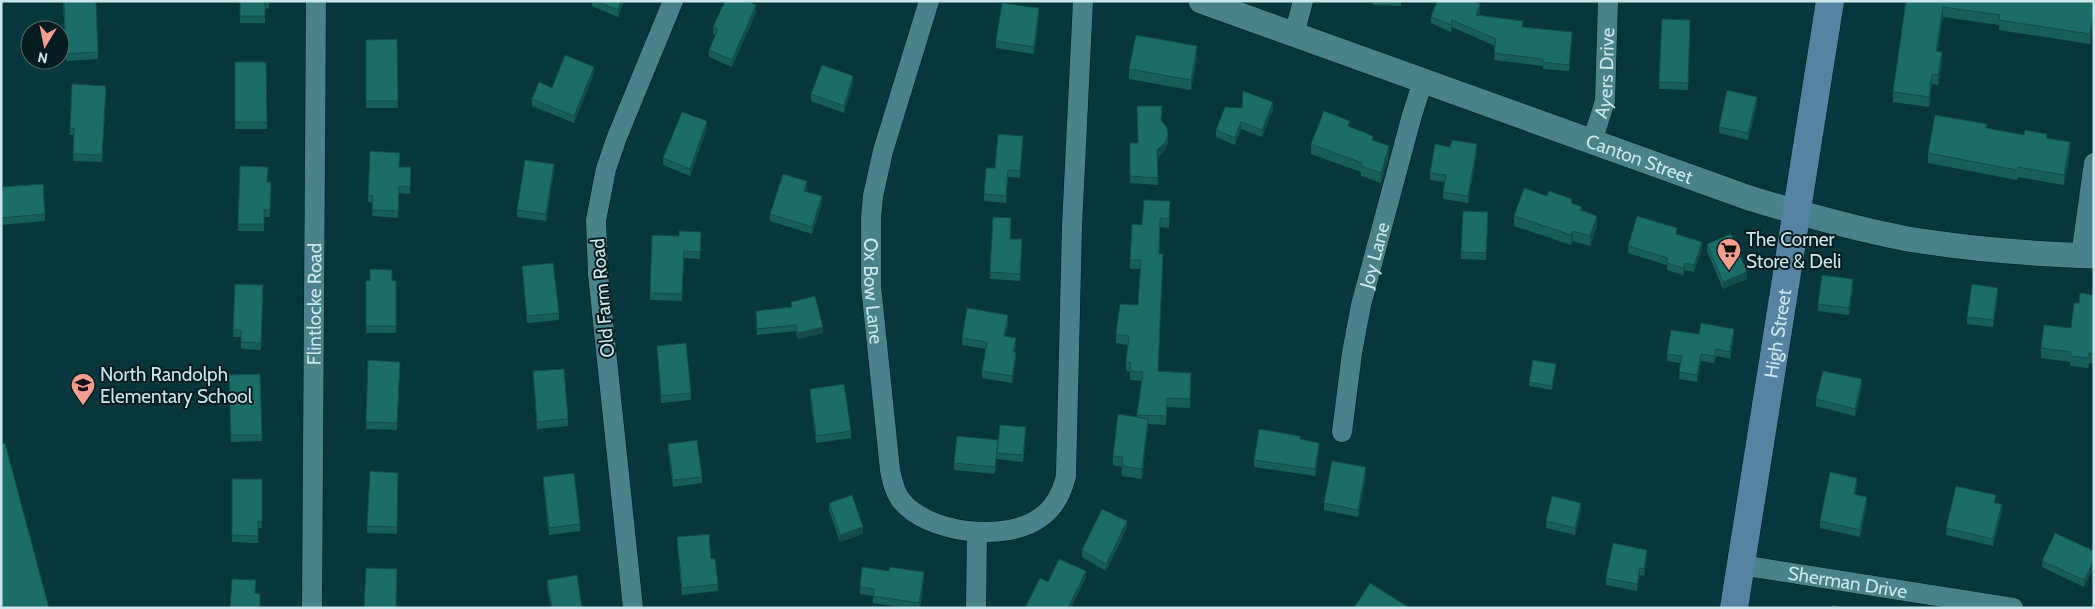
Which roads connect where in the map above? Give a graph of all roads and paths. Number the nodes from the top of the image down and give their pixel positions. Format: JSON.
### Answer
{"nodes":[{"id":1,"x":316,"y":1,"type":"edge"},
{"id":2,"x":673,"y":1,"type":"edge"},
{"id":3,"x":930,"y":1,"type":"edge"},
{"id":4,"x":1083,"y":1,"type":"edge"},
{"id":5,"x":1201,"y":1,"type":"edge"},
{"id":6,"x":1303,"y":1,"type":"edge"},
{"id":7,"x":1608,"y":1,"type":"edge"},
{"id":8,"x":1830,"y":1,"type":"edge"},
{"id":9,"x":1294,"y":35,"type":"junction"},
{"id":10,"x":1423,"y":81,"type":"junction"},
{"id":11,"x":1592,"y":142,"type":"junction"},
{"id":12,"x":2094,"y":163,"type":"edge"},
{"id":13,"x":1795,"y":213,"type":"junction"},
{"id":14,"x":2088,"y":256,"type":"edge"},
{"id":15,"x":1342,"y":432,"type":"dead end"},
{"id":16,"x":977,"y":532,"type":"junction"},
{"id":17,"x":1741,"y":565,"type":"junction"},
{"id":18,"x":312,"y":608,"type":"edge"},
{"id":19,"x":633,"y":608,"type":"edge"},
{"id":20,"x":976,"y":608,"type":"edge"},
{"id":21,"x":1734,"y":608,"type":"edge"},
{"id":22,"x":2013,"y":608,"type":"edge"}],
"edges":[{"from":1,"to":18,"type":"street","name":"Flintlocke Road"},
{"from":2,"to":19,"type":"street","name":"Old Farm Road"},
{"from":3,"to":16,"type":"street","name":"Ox Bow Lane"},
{"from":4,"to":16,"type":"street","name":"Ox Bow Lane"},
{"from":5,"to":9,"type":"street","name":"Canton Street"},
{"from":6,"to":9,"type":"street"},
{"from":7,"to":11,"type":"street","name":"Ayers Drive"},
{"from":8,"to":13,"type":"main road","name":"High Street"},
{"from":9,"to":10,"type":"street","name":"Canton Street"},
{"from":10,"to":11,"type":"street","name":"Canton Street"},
{"from":10,"to":15,"type":"street","name":"Joy Lane"},
{"from":11,"to":13,"type":"street","name":"Canton Street"},
{"from":12,"to":14,"type":"street"},
{"from":13,"to":14,"type":"street","name":"Canton Street"},
{"from":13,"to":17,"type":"main road","name":"High Street"},
{"from":16,"to":20,"type":"street"},
{"from":17,"to":21,"type":"main road","name":"High Street"},
{"from":17,"to":22,"type":"street","name":"Sherman Drive"}]}
